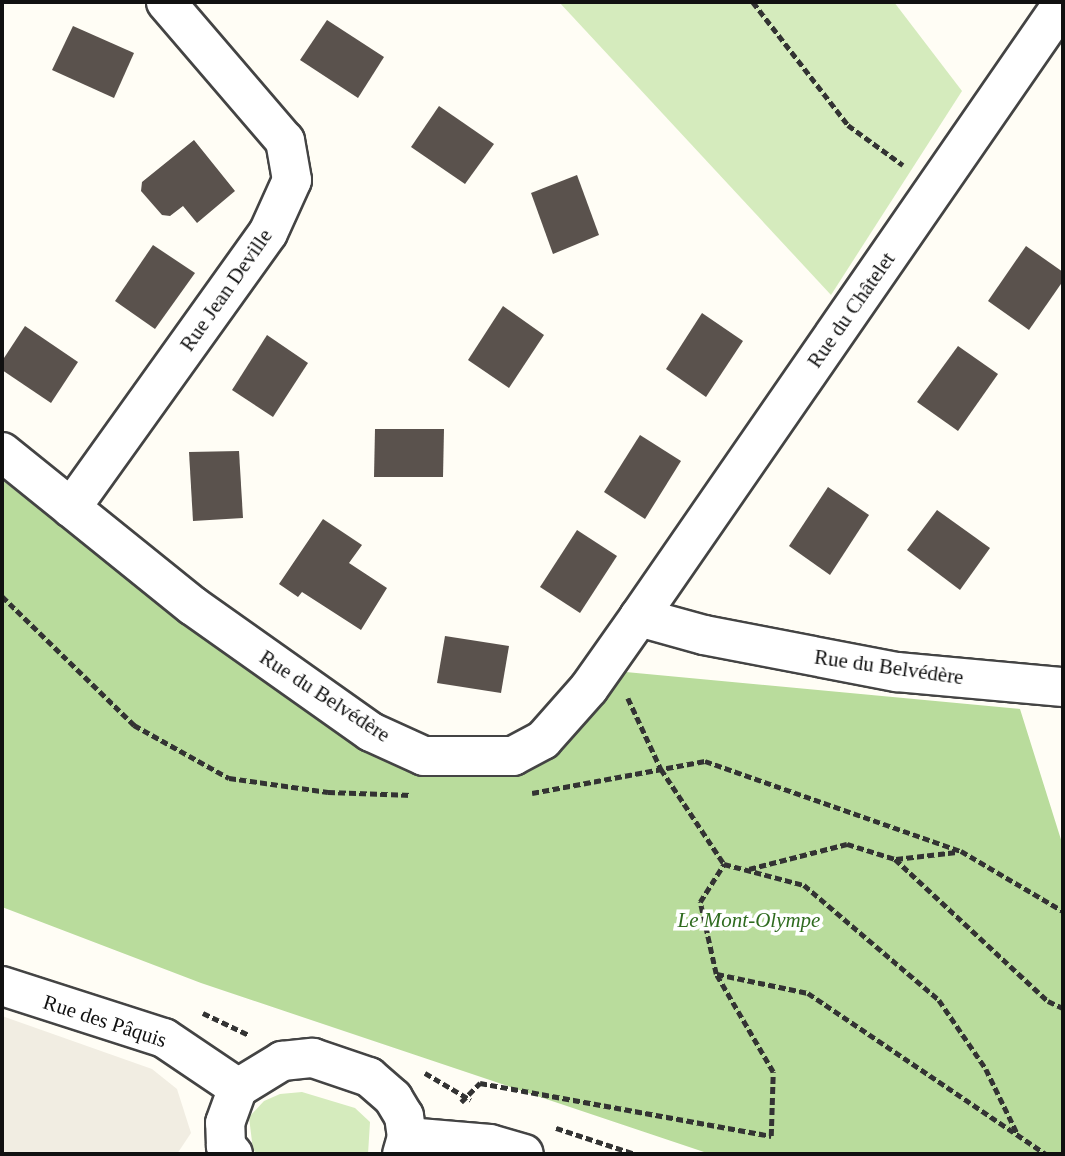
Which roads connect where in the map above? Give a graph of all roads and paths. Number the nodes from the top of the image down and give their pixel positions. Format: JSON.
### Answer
{"nodes":[{"id":1,"x":166,"y":2,"type":"edge"},
{"id":2,"x":753,"y":2,"type":"edge"},
{"id":3,"x":1063,"y":4,"type":"edge"},
{"id":4,"x":935,"y":188,"type":"junction"},
{"id":5,"x":2,"y":452,"type":"edge"},
{"id":6,"x":71,"y":508,"type":"junction"},
{"id":7,"x":639,"y":617,"type":"junction"},
{"id":8,"x":610,"y":659,"type":"junction"},
{"id":9,"x":1063,"y":687,"type":"edge"},
{"id":10,"x":961,"y":851,"type":"dead end"},
{"id":11,"x":895,"y":859,"type":"junction"},
{"id":12,"x":724,"y":864,"type":"junction"},
{"id":13,"x":747,"y":870,"type":"junction"},
{"id":14,"x":716,"y":974,"type":"junction"},
{"id":15,"x":2,"y":986,"type":"edge"},
{"id":16,"x":1063,"y":1008,"type":"edge"},
{"id":17,"x":238,"y":1088,"type":"junction"},
{"id":18,"x":462,"y":1097,"type":"dead end"},
{"id":19,"x":1018,"y":1135,"type":"junction"},
{"id":20,"x":404,"y":1145,"type":"edge"},
{"id":21,"x":233,"y":1154,"type":"edge"},
{"id":22,"x":524,"y":1154,"type":"edge"},
{"id":23,"x":1046,"y":1154,"type":"edge"}],
"edges":[{"from":1,"to":6,"type":"street","name":"Rue Jean Deville"},
{"from":2,"to":4,"type":"path"},
{"from":3,"to":4,"type":"street","name":"Rue du Châtelet"},
{"from":4,"to":7,"type":"street","name":"Rue du Châtelet"},
{"from":5,"to":6,"type":"street","name":"Rue du Belvédère"},
{"from":6,"to":8,"type":"street","name":"Rue du Belvédère"},
{"from":7,"to":8,"type":"street","name":"Rue du Belvédère"},
{"from":7,"to":9,"type":"street","name":"Rue du Belvédère"},
{"from":8,"to":12,"type":"path"},
{"from":10,"to":11,"type":"path"},
{"from":11,"to":13,"type":"path"},
{"from":11,"to":16,"type":"path"},
{"from":12,"to":13,"type":"path"},
{"from":12,"to":14,"type":"path"},
{"from":13,"to":19,"type":"path"},
{"from":14,"to":18,"type":"path"},
{"from":14,"to":19,"type":"path"},
{"from":15,"to":17,"type":"street","name":"Rue des Pâquis"},
{"from":17,"to":20,"type":"street"},
{"from":17,"to":21,"type":"street"},
{"from":19,"to":23,"type":"path"},
{"from":20,"to":22,"type":"street"}]}
